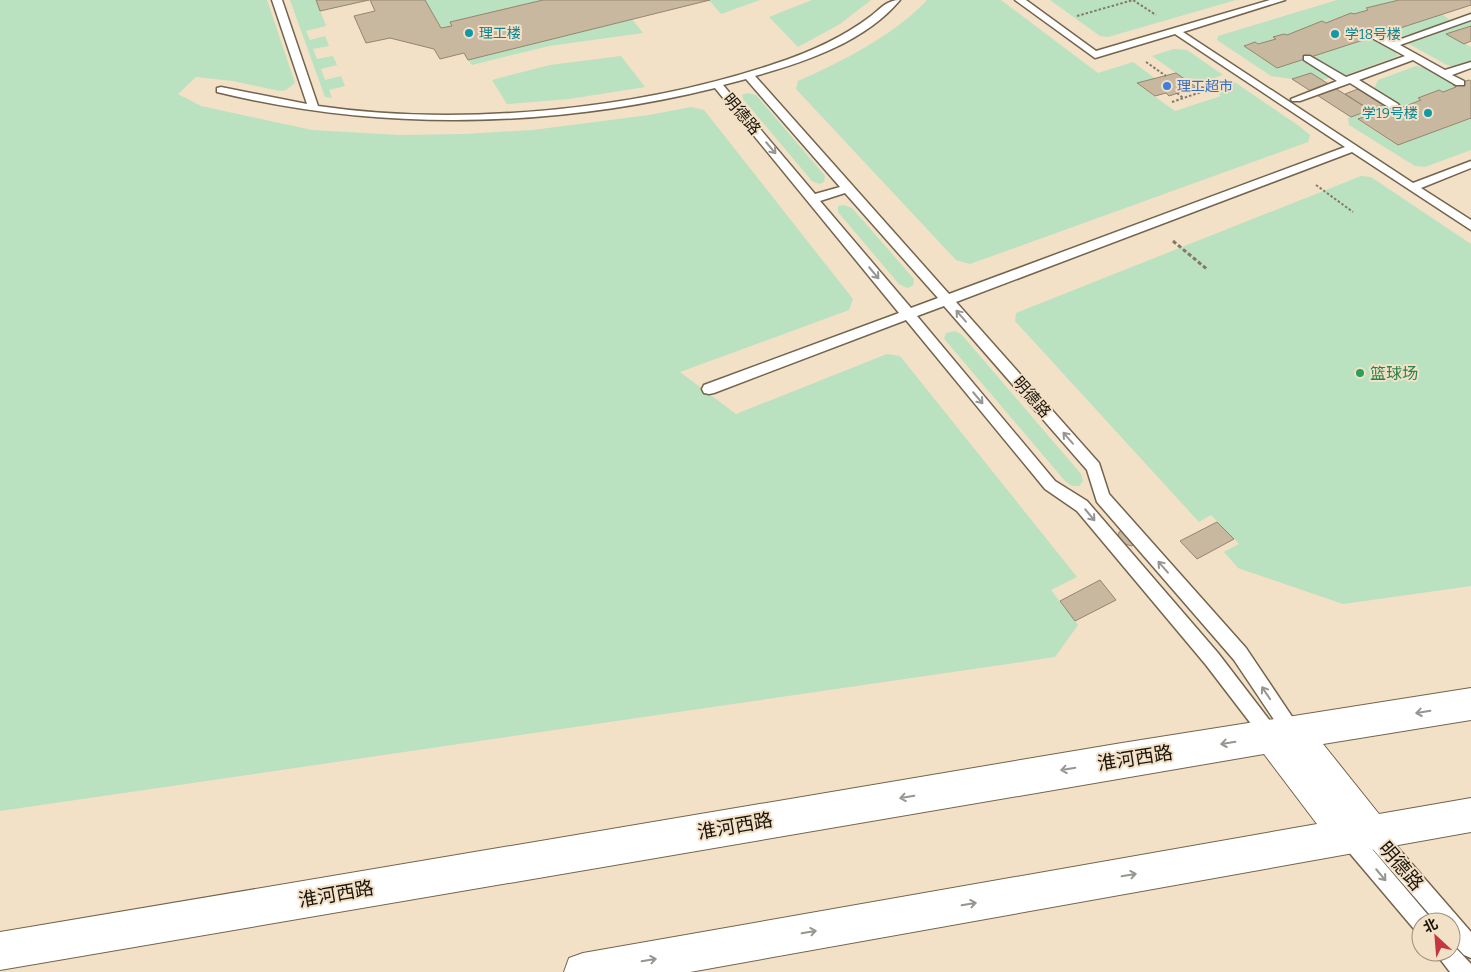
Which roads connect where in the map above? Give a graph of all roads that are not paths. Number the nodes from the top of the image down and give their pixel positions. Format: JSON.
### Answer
{"nodes":[{"id":1,"x":277,"y":0,"type":"edge"},
{"id":2,"x":895,"y":0,"type":"edge"},
{"id":3,"x":1020,"y":0,"type":"edge"},
{"id":4,"x":1280,"y":0,"type":"edge"},
{"id":5,"x":1445,"y":13,"type":"dead end"},
{"id":6,"x":1471,"y":17,"type":"edge"},
{"id":7,"x":1461,"y":23,"type":"junction"},
{"id":8,"x":1176,"y":31,"type":"junction"},
{"id":9,"x":1375,"y":36,"type":"dead end"},
{"id":10,"x":1392,"y":45,"type":"junction"},
{"id":11,"x":1414,"y":57,"type":"junction"},
{"id":12,"x":1307,"y":58,"type":"dead end"},
{"id":13,"x":1471,"y":65,"type":"edge"},
{"id":14,"x":1444,"y":74,"type":"junction"},
{"id":15,"x":748,"y":76,"type":"junction"},
{"id":16,"x":1348,"y":80,"type":"junction"},
{"id":17,"x":1460,"y":83,"type":"dead end"},
{"id":18,"x":717,"y":84,"type":"junction"},
{"id":19,"x":221,"y":90,"type":"dead end"},
{"id":20,"x":1296,"y":99,"type":"dead end"},
{"id":21,"x":1394,"y":106,"type":"dead end"},
{"id":22,"x":314,"y":109,"type":"junction"},
{"id":23,"x":1353,"y":148,"type":"junction"},
{"id":24,"x":1471,"y":164,"type":"edge"},
{"id":25,"x":1413,"y":187,"type":"junction"},
{"id":26,"x":848,"y":188,"type":"junction"},
{"id":27,"x":813,"y":199,"type":"junction"},
{"id":28,"x":1471,"y":226,"type":"edge"},
{"id":29,"x":946,"y":300,"type":"junction"},
{"id":30,"x":908,"y":314,"type":"junction"},
{"id":31,"x":709,"y":389,"type":"dead end"},
{"id":32,"x":1471,"y":704,"type":"edge"},
{"id":33,"x":1282,"y":734,"type":"junction"},
{"id":34,"x":1471,"y":815,"type":"edge"},
{"id":35,"x":1361,"y":835,"type":"junction"},
{"id":36,"x":1414,"y":912,"type":"edge"},
{"id":37,"x":1439,"y":912,"type":"edge"},
{"id":38,"x":1461,"y":936,"type":"edge"},
{"id":39,"x":1471,"y":948,"type":"edge"},
{"id":40,"x":0,"y":950,"type":"edge"},
{"id":41,"x":1455,"y":962,"type":"edge"},
{"id":42,"x":584,"y":972,"type":"edge"},
{"id":43,"x":1464,"y":972,"type":"edge"}],
"edges":[{"from":1,"to":22,"type":"lane"},
{"from":2,"to":15,"type":"lane"},
{"from":3,"to":8,"type":"lane"},
{"from":4,"to":8,"type":"lane"},
{"from":5,"to":7,"type":"lane"},
{"from":6,"to":7,"type":"lane"},
{"from":7,"to":10,"type":"lane"},
{"from":8,"to":23,"type":"lane"},
{"from":9,"to":10,"type":"lane"},
{"from":10,"to":11,"type":"lane"},
{"from":11,"to":14,"type":"lane"},
{"from":11,"to":16,"type":"lane"},
{"from":12,"to":16,"type":"lane"},
{"from":13,"to":14,"type":"lane"},
{"from":14,"to":17,"type":"lane"},
{"from":15,"to":18,"type":"lane"},
{"from":15,"to":26,"type":"lane","name":"明德路"},
{"from":16,"to":20,"type":"lane"},
{"from":16,"to":21,"type":"lane"},
{"from":18,"to":22,"type":"lane"},
{"from":18,"to":27,"type":"lane","name":"明德路","one_way":true},
{"from":19,"to":22,"type":"lane"},
{"from":23,"to":25,"type":"lane"},
{"from":23,"to":29,"type":"lane"},
{"from":24,"to":25,"type":"lane"},
{"from":25,"to":28,"type":"lane"},
{"from":26,"to":27,"type":"lane"},
{"from":26,"to":29,"type":"lane","name":"明德路"},
{"from":27,"to":30,"type":"lane","name":"明德路","one_way":true},
{"from":29,"to":30,"type":"lane"},
{"from":33,"to":29,"type":"lane","name":"明德路","one_way":true},
{"from":30,"to":31,"type":"lane"},
{"from":30,"to":33,"type":"lane","name":"明德路","one_way":true},
{"from":32,"to":33,"type":"main road","name":"淮河西路","one_way":true},
{"from":33,"to":35,"type":"main road"},
{"from":33,"to":40,"type":"main road","name":"淮河西路","one_way":true},
{"from":34,"to":35,"type":"main road"},
{"from":35,"to":36,"type":"lane","name":"明德路","one_way":true},
{"from":35,"to":37,"type":"lane","name":"明德路"},
{"from":42,"to":35,"type":"main road","one_way":true},
{"from":38,"to":39,"type":"lane","name":"明德路"},
{"from":41,"to":43,"type":"lane"}]}
